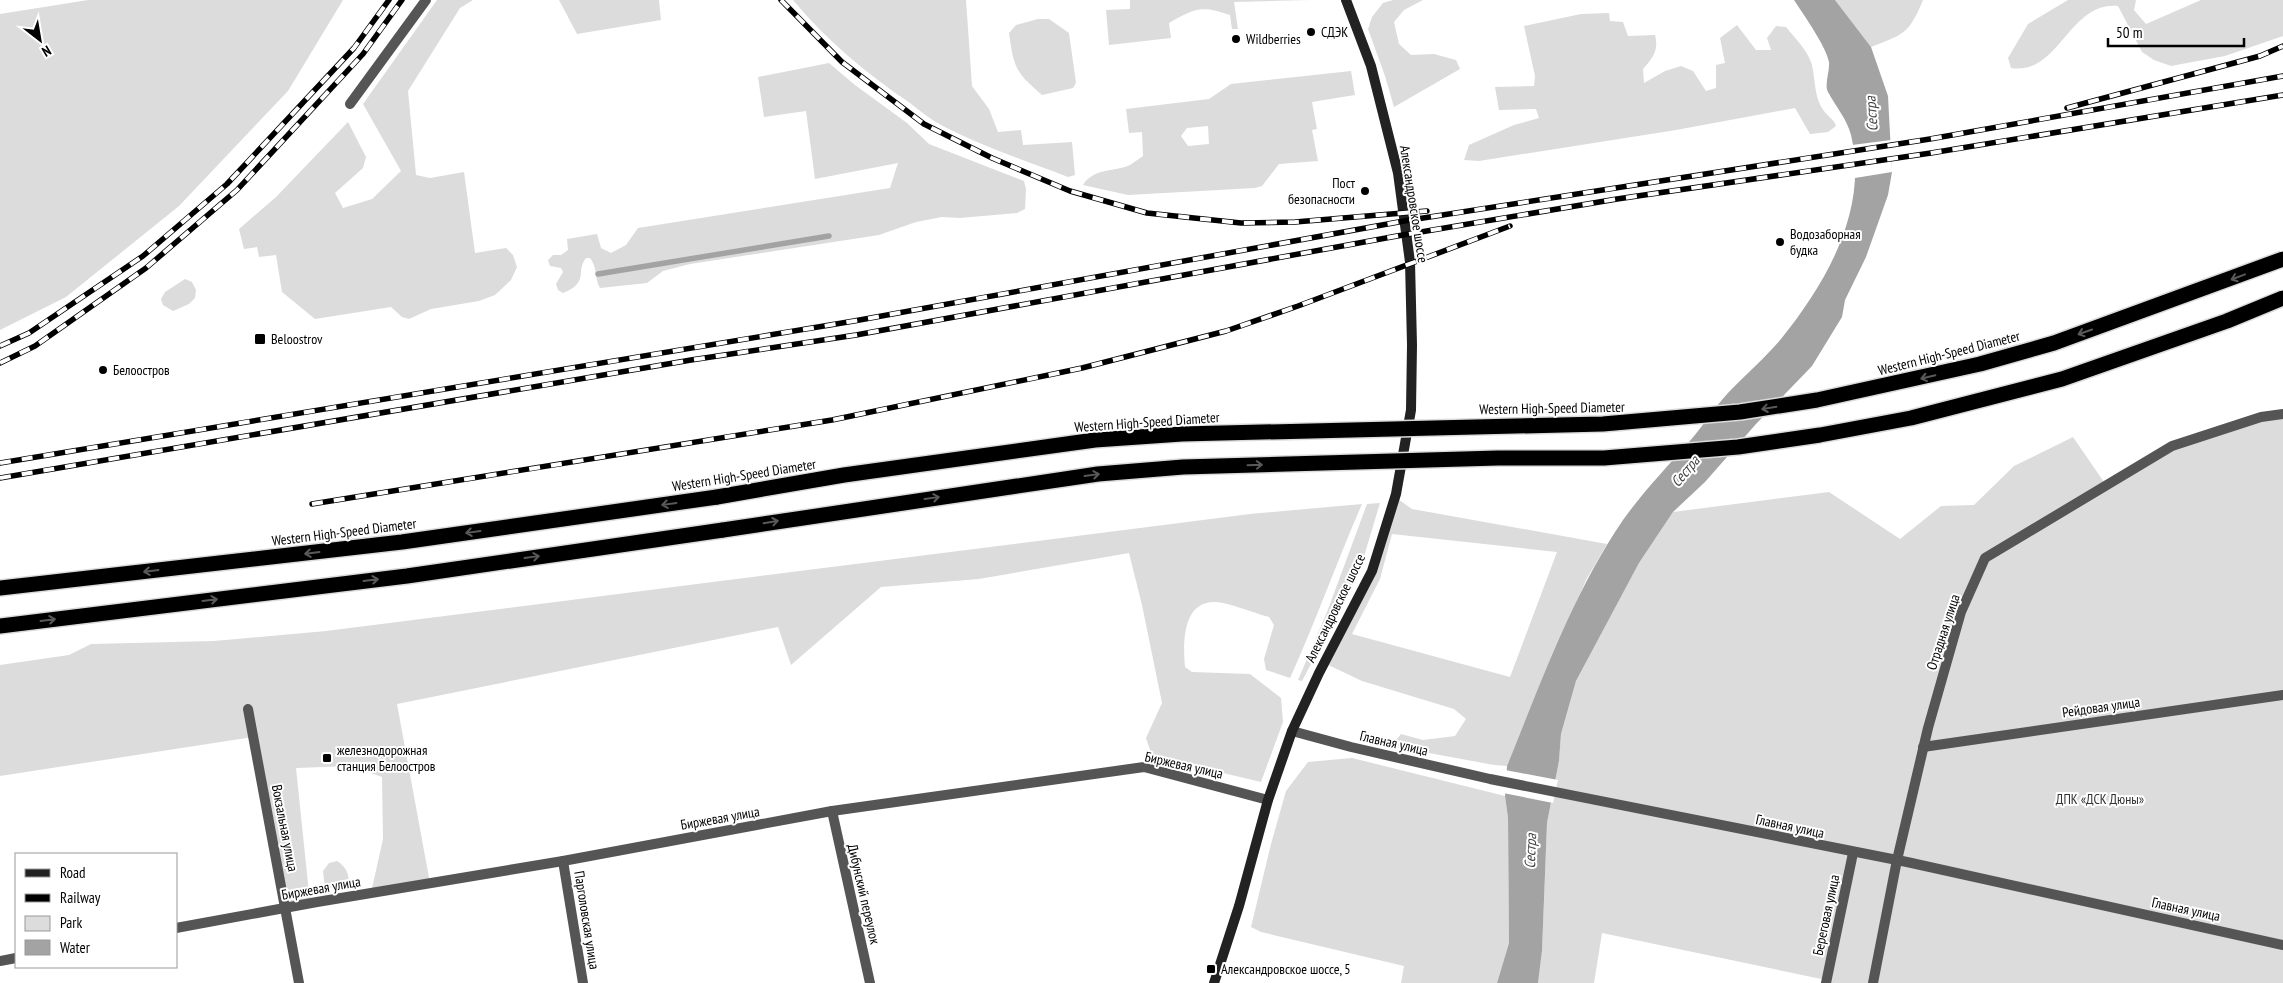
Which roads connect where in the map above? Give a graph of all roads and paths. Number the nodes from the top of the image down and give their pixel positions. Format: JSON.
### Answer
{"nodes":[{"id":1,"x":426,"y":0,"type":"edge"},
{"id":2,"x":1346,"y":0,"type":"edge"},
{"id":3,"x":350,"y":104,"type":"dead end"},
{"id":4,"x":2283,"y":259,"type":"edge"},
{"id":5,"x":2283,"y":298,"type":"edge"},
{"id":6,"x":2283,"y":414,"type":"edge"},
{"id":7,"x":0,"y":588,"type":"edge"},
{"id":8,"x":0,"y":626,"type":"edge"},
{"id":9,"x":2283,"y":695,"type":"edge"},
{"id":10,"x":248,"y":708,"type":"dead end"},
{"id":11,"x":1292,"y":731,"type":"junction"},
{"id":12,"x":1923,"y":747,"type":"junction"},
{"id":13,"x":1268,"y":800,"type":"junction"},
{"id":14,"x":832,"y":811,"type":"junction"},
{"id":15,"x":1853,"y":853,"type":"junction"},
{"id":16,"x":1897,"y":860,"type":"junction"},
{"id":17,"x":563,"y":861,"type":"junction"},
{"id":18,"x":286,"y":908,"type":"junction"},
{"id":19,"x":178,"y":928,"type":"edge"},
{"id":20,"x":2283,"y":945,"type":"edge"},
{"id":21,"x":15,"y":958,"type":"edge"},
{"id":22,"x":0,"y":961,"type":"edge"},
{"id":23,"x":299,"y":983,"type":"edge"},
{"id":24,"x":583,"y":983,"type":"edge"},
{"id":25,"x":870,"y":983,"type":"edge"},
{"id":26,"x":1214,"y":983,"type":"edge"},
{"id":27,"x":1826,"y":983,"type":"edge"},
{"id":28,"x":1873,"y":983,"type":"edge"}],
"edges":[{"from":1,"to":3,"type":"street"},
{"from":2,"to":11,"type":"street","name":"Александровское шоссе"},
{"from":4,"to":7,"type":"highway","name":"Western High-Speed Diameter","one_way":true,"bridge":true},
{"from":8,"to":5,"type":"highway","one_way":true,"bridge":true},
{"from":6,"to":12,"type":"street","name":"Отрадная улица"},
{"from":9,"to":12,"type":"street","name":"Рейдовая улица"},
{"from":10,"to":18,"type":"street","name":"Вокзальная улица"},
{"from":11,"to":13,"type":"street","name":"Александровское шоссе"},
{"from":11,"to":15,"type":"street","name":"Главная улица"},
{"from":12,"to":16,"type":"street","name":"Отрадная улица"},
{"from":13,"to":14,"type":"street","name":"Биржевая улица"},
{"from":13,"to":26,"type":"street","name":"Александровское шоссе"},
{"from":14,"to":17,"type":"street","name":"Биржевая улица"},
{"from":14,"to":25,"type":"street","name":"Дибунский переулок"},
{"from":15,"to":16,"type":"street","name":"Главная улица"},
{"from":15,"to":27,"type":"street","name":"Береговая улица"},
{"from":16,"to":20,"type":"street","name":"Главная улица"},
{"from":16,"to":28,"type":"street","name":"Отрадная улица"},
{"from":17,"to":18,"type":"street","name":"Биржевая улица"},
{"from":17,"to":24,"type":"street","name":"Парголовская улица"},
{"from":18,"to":19,"type":"street","name":"Биржевая улица"},
{"from":18,"to":23,"type":"street","name":"Вокзальная улица"},
{"from":21,"to":22,"type":"street"}]}
